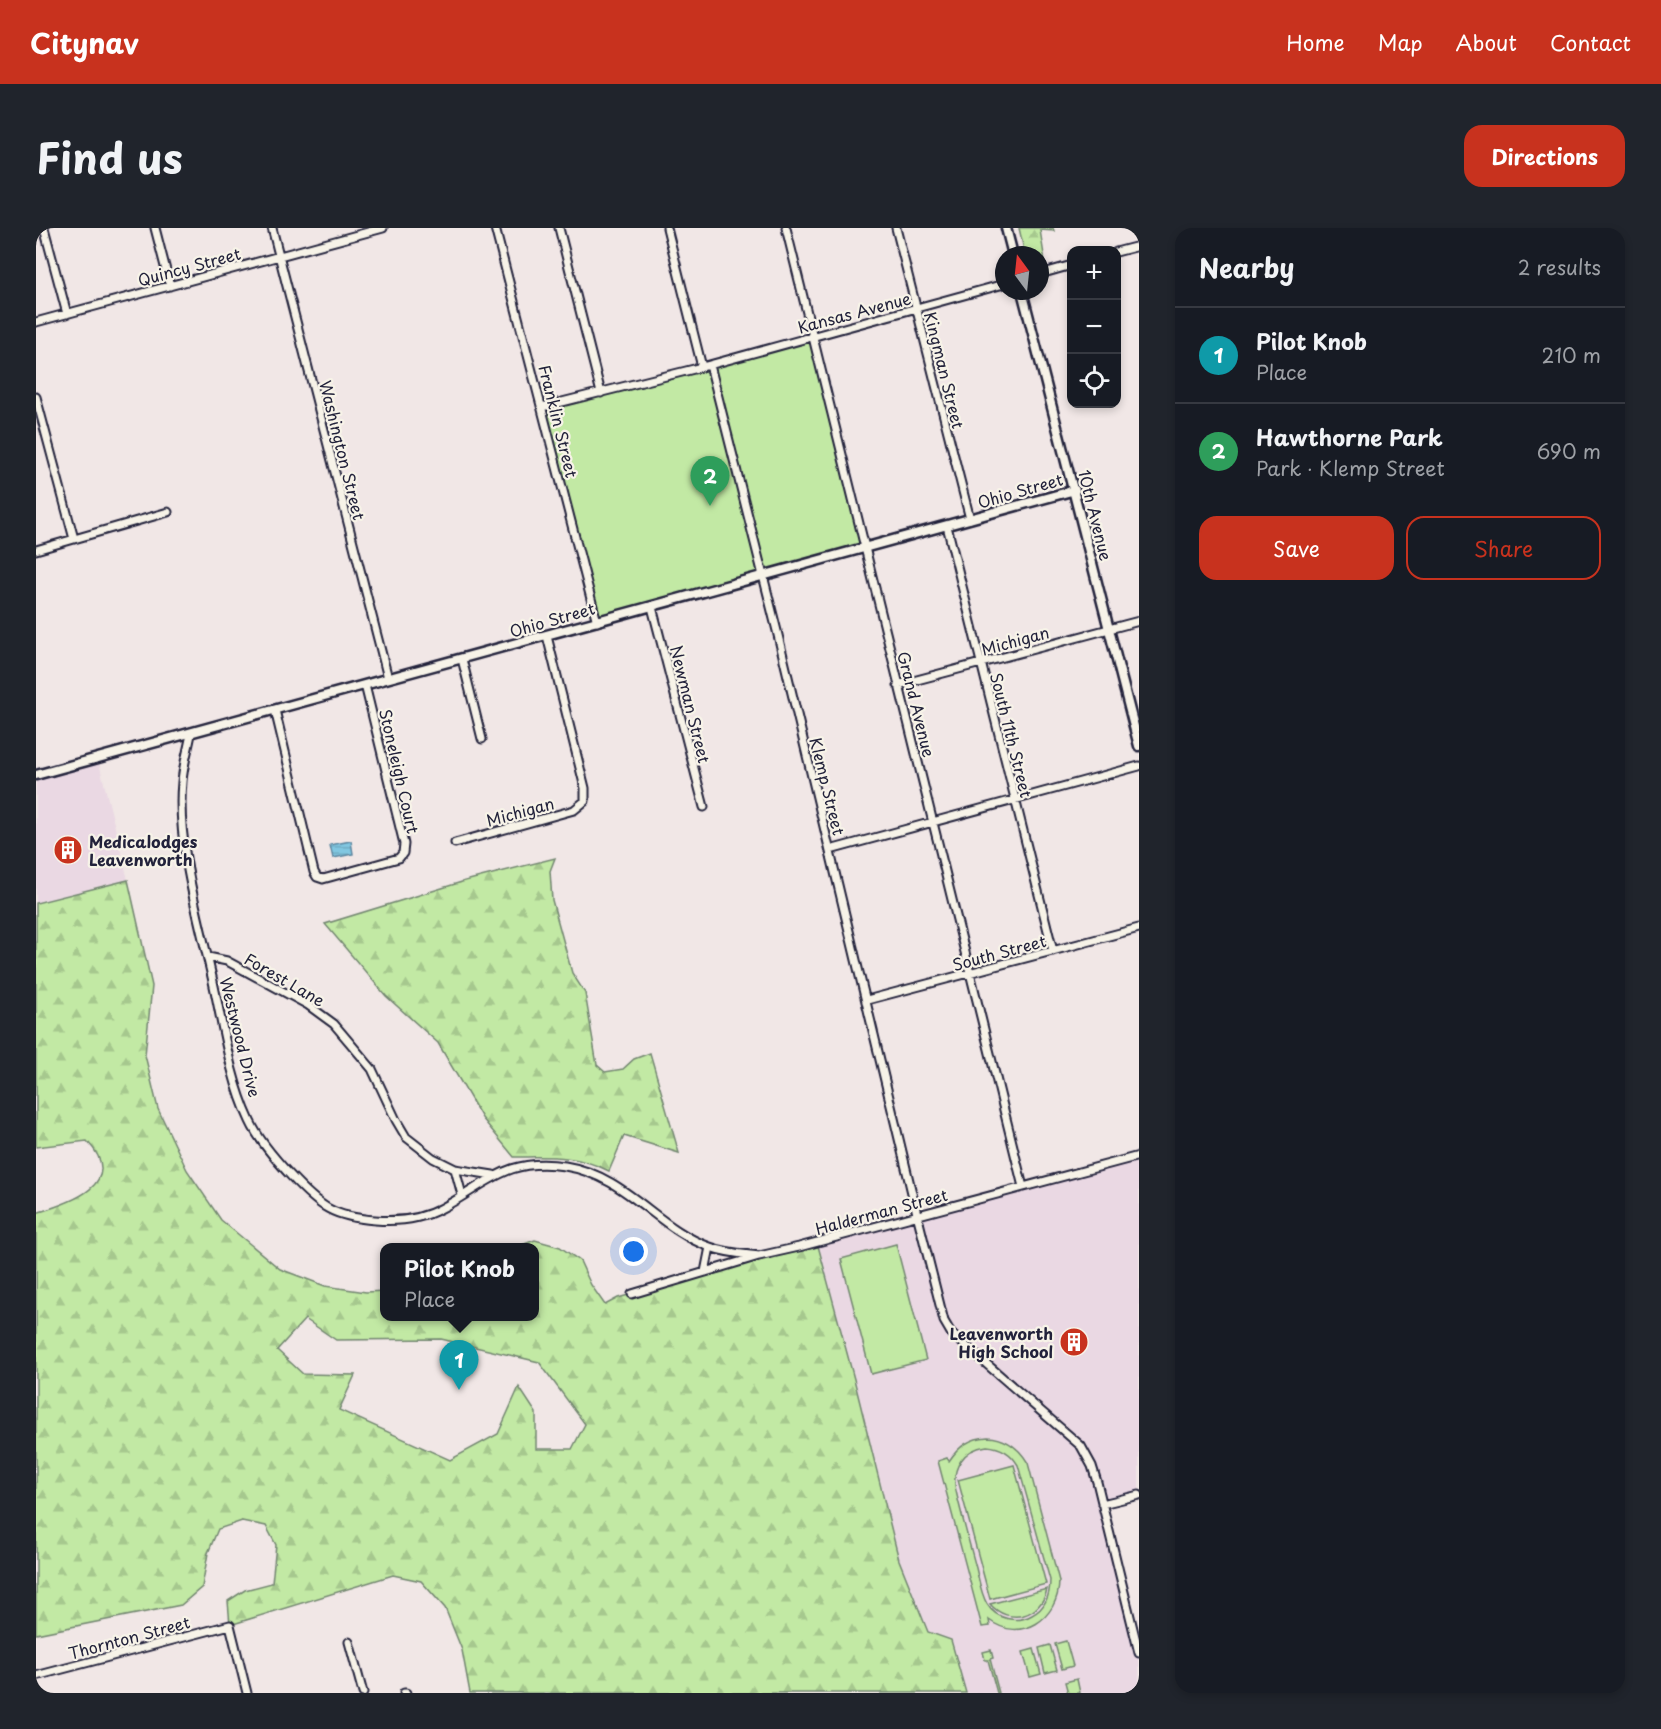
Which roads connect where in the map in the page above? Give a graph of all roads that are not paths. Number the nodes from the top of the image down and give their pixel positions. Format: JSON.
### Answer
{"nodes":[{"id":1,"x":44,"y":228,"type":"edge"},
{"id":2,"x":155,"y":228,"type":"edge"},
{"id":3,"x":272,"y":228,"type":"edge"},
{"id":4,"x":383,"y":228,"type":"edge"},
{"id":5,"x":495,"y":228,"type":"edge"},
{"id":6,"x":559,"y":228,"type":"edge"},
{"id":7,"x":667,"y":228,"type":"edge"},
{"id":8,"x":786,"y":228,"type":"edge"},
{"id":9,"x":896,"y":228,"type":"edge"},
{"id":10,"x":1006,"y":228,"type":"edge"},
{"id":11,"x":1011,"y":246,"type":"edge"},
{"id":12,"x":1139,"y":246,"type":"edge"},
{"id":13,"x":1121,"y":251,"type":"edge"},
{"id":14,"x":279,"y":256,"type":"junction"},
{"id":15,"x":1067,"y":266,"type":"edge"},
{"id":16,"x":1049,"y":271,"type":"edge"},
{"id":17,"x":170,"y":286,"type":"junction"},
{"id":18,"x":995,"y":287,"type":"edge"},
{"id":19,"x":1024,"y":300,"type":"edge"},
{"id":20,"x":916,"y":309,"type":"junction"},
{"id":21,"x":67,"y":314,"type":"junction"},
{"id":22,"x":36,"y":322,"type":"edge"},
{"id":23,"x":812,"y":338,"type":"junction"},
{"id":24,"x":710,"y":365,"type":"junction"},
{"id":25,"x":702,"y":367,"type":"junction"},
{"id":26,"x":601,"y":393,"type":"junction"},
{"id":27,"x":36,"y":397,"type":"edge"},
{"id":28,"x":542,"y":407,"type":"junction"},
{"id":29,"x":1075,"y":490,"type":"junction"},
{"id":30,"x":168,"y":512,"type":"dead end"},
{"id":31,"x":970,"y":519,"type":"junction"},
{"id":32,"x":947,"y":526,"type":"junction"},
{"id":33,"x":74,"y":540,"type":"junction"},
{"id":34,"x":863,"y":549,"type":"junction"},
{"id":35,"x":36,"y":550,"type":"edge"},
{"id":36,"x":763,"y":576,"type":"junction"},
{"id":37,"x":652,"y":607,"type":"junction"},
{"id":38,"x":1139,"y":621,"type":"edge"},
{"id":39,"x":597,"y":622,"type":"junction"},
{"id":40,"x":1109,"y":630,"type":"junction"},
{"id":41,"x":547,"y":636,"type":"junction"},
{"id":42,"x":462,"y":658,"type":"junction"},
{"id":43,"x":980,"y":663,"type":"junction"},
{"id":44,"x":388,"y":678,"type":"junction"},
{"id":45,"x":365,"y":685,"type":"junction"},
{"id":46,"x":898,"y":685,"type":"junction"},
{"id":47,"x":275,"y":710,"type":"junction"},
{"id":48,"x":191,"y":734,"type":"junction"},
{"id":49,"x":482,"y":739,"type":"dead end"},
{"id":50,"x":1139,"y":746,"type":"edge"},
{"id":51,"x":1139,"y":766,"type":"edge"},
{"id":52,"x":36,"y":776,"type":"edge"},
{"id":53,"x":1015,"y":801,"type":"junction"},
{"id":54,"x":704,"y":807,"type":"dead end"},
{"id":55,"x":934,"y":823,"type":"junction"},
{"id":56,"x":455,"y":843,"type":"dead end"},
{"id":57,"x":831,"y":850,"type":"junction"},
{"id":58,"x":1139,"y":928,"type":"edge"},
{"id":59,"x":1053,"y":951,"type":"junction"},
{"id":60,"x":208,"y":957,"type":"junction"},
{"id":61,"x":971,"y":974,"type":"junction"},
{"id":62,"x":867,"y":1000,"type":"junction"},
{"id":63,"x":1139,"y":1156,"type":"edge"},
{"id":64,"x":455,"y":1169,"type":"junction"},
{"id":65,"x":493,"y":1175,"type":"junction"},
{"id":66,"x":1023,"y":1187,"type":"junction"},
{"id":67,"x":462,"y":1195,"type":"junction"},
{"id":68,"x":917,"y":1214,"type":"junction"},
{"id":69,"x":710,"y":1247,"type":"junction"},
{"id":70,"x":759,"y":1256,"type":"junction"},
{"id":71,"x":705,"y":1272,"type":"junction"},
{"id":72,"x":632,"y":1293,"type":"dead end"},
{"id":73,"x":1139,"y":1495,"type":"edge"},
{"id":74,"x":1102,"y":1504,"type":"junction"},
{"id":75,"x":349,"y":1642,"type":"dead end"},
{"id":76,"x":1139,"y":1653,"type":"edge"},
{"id":77,"x":36,"y":1676,"type":"edge"},
{"id":78,"x":247,"y":1693,"type":"edge"},
{"id":79,"x":363,"y":1693,"type":"edge"}],
"edges":[{"from":1,"to":21,"type":"street"},
{"from":2,"to":17,"type":"street"},
{"from":3,"to":14,"type":"street","name":"Washington Street"},
{"from":4,"to":14,"type":"street","name":"Quincy Street"},
{"from":5,"to":28,"type":"street","name":"Franklin Street"},
{"from":6,"to":26,"type":"street"},
{"from":7,"to":25,"type":"street"},
{"from":8,"to":23,"type":"street","name":"Grand Avenue"},
{"from":9,"to":20,"type":"street","name":"Kingman Street"},
{"from":10,"to":11,"type":"street"},
{"from":12,"to":13,"type":"street"},
{"from":14,"to":17,"type":"street","name":"Quincy Street"},
{"from":14,"to":44,"type":"street","name":"Washington Street"},
{"from":15,"to":16,"type":"street"},
{"from":17,"to":21,"type":"street","name":"Quincy Street"},
{"from":18,"to":20,"type":"street","name":"Kansas Avenue"},
{"from":19,"to":29,"type":"street","name":"10th Avenue"},
{"from":20,"to":23,"type":"street","name":"Kansas Avenue"},
{"from":20,"to":31,"type":"street","name":"Kingman Street"},
{"from":21,"to":22,"type":"street","name":"Quincy Street"},
{"from":23,"to":24,"type":"street","name":"Kansas Avenue"},
{"from":23,"to":34,"type":"street","name":"Grand Avenue"},
{"from":24,"to":25,"type":"street","name":"Kansas Avenue"},
{"from":24,"to":36,"type":"street","name":"Klemp Street"},
{"from":25,"to":26,"type":"street"},
{"from":26,"to":28,"type":"street"},
{"from":27,"to":33,"type":"street"},
{"from":28,"to":39,"type":"street","name":"Franklin Street"},
{"from":29,"to":31,"type":"street","name":"Ohio Street"},
{"from":29,"to":40,"type":"street","name":"10th Avenue"},
{"from":30,"to":33,"type":"street"},
{"from":31,"to":32,"type":"street","name":"Ohio Street"},
{"from":32,"to":34,"type":"street","name":"Ohio Street"},
{"from":32,"to":43,"type":"street","name":"South 11th Street"},
{"from":33,"to":35,"type":"street"},
{"from":34,"to":36,"type":"street","name":"Ohio Street"},
{"from":34,"to":46,"type":"street","name":"Grand Avenue"},
{"from":36,"to":37,"type":"street","name":"Ohio Street"},
{"from":36,"to":57,"type":"street","name":"Klemp Street"},
{"from":37,"to":39,"type":"street","name":"Ohio Street"},
{"from":37,"to":54,"type":"street","name":"Newman Street"},
{"from":38,"to":40,"type":"street","name":"Michigan"},
{"from":39,"to":41,"type":"street","name":"Ohio Street"},
{"from":40,"to":43,"type":"street","name":"Michigan"},
{"from":40,"to":50,"type":"street","name":"10th Avenue"},
{"from":41,"to":42,"type":"street","name":"Ohio Street"},
{"from":41,"to":56,"type":"street","name":"Michigan"},
{"from":42,"to":44,"type":"street","name":"Ohio Street"},
{"from":42,"to":49,"type":"street"},
{"from":43,"to":46,"type":"street","name":"Michigan"},
{"from":43,"to":53,"type":"street","name":"South 11th Street"},
{"from":44,"to":45,"type":"street","name":"Ohio Street"},
{"from":45,"to":47,"type":"street","name":"Ohio Street"},
{"from":45,"to":47,"type":"street","name":"Stoneleigh Court"},
{"from":46,"to":55,"type":"street","name":"Grand Avenue"},
{"from":47,"to":48,"type":"street","name":"Ohio Street"},
{"from":48,"to":52,"type":"street","name":"Ohio Street"},
{"from":48,"to":60,"type":"street","name":"Westwood Drive"},
{"from":51,"to":53,"type":"street"},
{"from":53,"to":55,"type":"street"},
{"from":53,"to":59,"type":"street","name":"South 11th Street"},
{"from":55,"to":57,"type":"street"},
{"from":55,"to":61,"type":"street","name":"Grand Avenue"},
{"from":57,"to":62,"type":"street","name":"Klemp Street"},
{"from":58,"to":59,"type":"street","name":"South Street"},
{"from":59,"to":61,"type":"street","name":"South Street"},
{"from":60,"to":64,"type":"street","name":"Forest Lane"},
{"from":60,"to":67,"type":"street","name":"Westwood Drive"},
{"from":61,"to":62,"type":"street","name":"South Street"},
{"from":61,"to":66,"type":"street","name":"Grand Avenue"},
{"from":62,"to":68,"type":"street","name":"Klemp Street"},
{"from":63,"to":66,"type":"street","name":"Halderman Street"},
{"from":64,"to":65,"type":"street","name":"Forest Lane"},
{"from":64,"to":67,"type":"street"},
{"from":65,"to":67,"type":"street","name":"Westwood Drive"},
{"from":65,"to":69,"type":"street","name":"Westwood Drive"},
{"from":66,"to":68,"type":"street","name":"Halderman Street"},
{"from":68,"to":70,"type":"street","name":"Halderman Street"},
{"from":68,"to":74,"type":"street"},
{"from":69,"to":70,"type":"street","name":"Westwood Drive"},
{"from":69,"to":71,"type":"street"},
{"from":70,"to":71,"type":"street","name":"Halderman Street"},
{"from":71,"to":72,"type":"street","name":"Halderman Street"},
{"from":73,"to":74,"type":"street"},
{"from":74,"to":76,"type":"street"},
{"from":75,"to":79,"type":"street"},
{"from":77,"to":78,"type":"street","name":"Thornton Street"}]}
